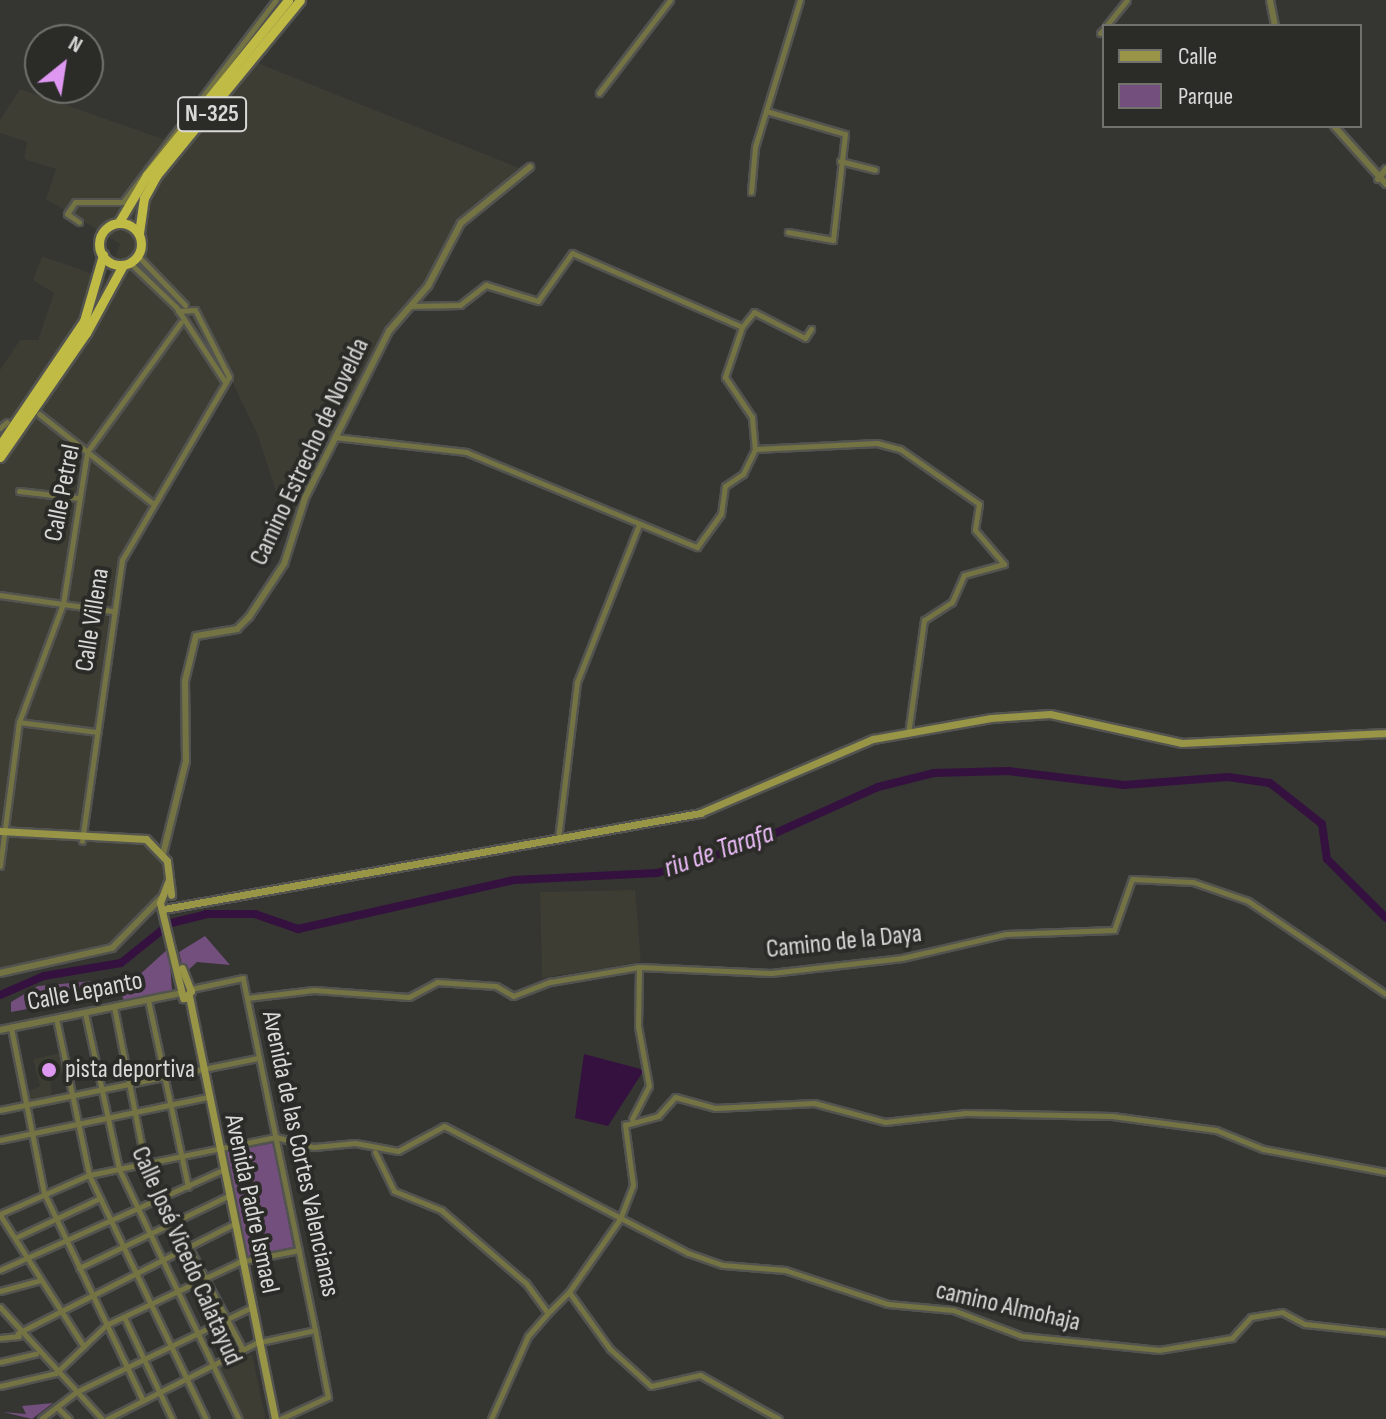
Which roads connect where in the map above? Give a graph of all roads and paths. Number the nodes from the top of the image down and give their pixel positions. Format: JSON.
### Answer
{"nodes":[{"id":1,"x":280,"y":0,"type":"edge"},
{"id":2,"x":300,"y":0,"type":"edge"},
{"id":3,"x":670,"y":0,"type":"edge"},
{"id":4,"x":800,"y":0,"type":"edge"},
{"id":5,"x":1127,"y":0,"type":"edge"},
{"id":6,"x":1270,"y":0,"type":"edge"},
{"id":7,"x":1108,"y":24,"type":"edge"},
{"id":8,"x":1275,"y":24,"type":"edge"},
{"id":9,"x":599,"y":93,"type":"dead end"},
{"id":10,"x":766,"y":111,"type":"junction"},
{"id":11,"x":1336,"y":128,"type":"edge"},
{"id":12,"x":840,"y":161,"type":"junction"},
{"id":13,"x":530,"y":167,"type":"dead end"},
{"id":14,"x":1386,"y":169,"type":"edge"},
{"id":15,"x":875,"y":170,"type":"dead end"},
{"id":16,"x":1378,"y":179,"type":"junction"},
{"id":17,"x":1386,"y":184,"type":"edge"},
{"id":18,"x":751,"y":192,"type":"dead end"},
{"id":19,"x":79,"y":222,"type":"dead end"},
{"id":20,"x":119,"y":222,"type":"junction"},
{"id":21,"x":788,"y":232,"type":"dead end"},
{"id":22,"x":139,"y":233,"type":"junction"},
{"id":23,"x":103,"y":255,"type":"junction"},
{"id":24,"x":131,"y":261,"type":"junction"},
{"id":25,"x":186,"y":306,"type":"junction"},
{"id":26,"x":411,"y":306,"type":"junction"},
{"id":27,"x":178,"y":311,"type":"junction"},
{"id":28,"x":196,"y":319,"type":"junction"},
{"id":29,"x":181,"y":322,"type":"junction"},
{"id":30,"x":189,"y":324,"type":"junction"},
{"id":31,"x":742,"y":327,"type":"junction"},
{"id":32,"x":811,"y":329,"type":"dead end"},
{"id":33,"x":225,"y":383,"type":"junction"},
{"id":34,"x":39,"y":414,"type":"dead end"},
{"id":35,"x":7,"y":422,"type":"dead end"},
{"id":36,"x":0,"y":428,"type":"edge"},
{"id":37,"x":334,"y":437,"type":"junction"},
{"id":38,"x":0,"y":445,"type":"edge"},
{"id":39,"x":755,"y":449,"type":"junction"},
{"id":40,"x":87,"y":452,"type":"junction"},
{"id":41,"x":0,"y":457,"type":"edge"},
{"id":42,"x":19,"y":491,"type":"dead end"},
{"id":43,"x":79,"y":498,"type":"junction"},
{"id":44,"x":152,"y":503,"type":"junction"},
{"id":45,"x":639,"y":525,"type":"junction"},
{"id":46,"x":0,"y":595,"type":"edge"},
{"id":47,"x":63,"y":604,"type":"junction"},
{"id":48,"x":113,"y":611,"type":"junction"},
{"id":49,"x":19,"y":722,"type":"junction"},
{"id":50,"x":97,"y":732,"type":"junction"},
{"id":51,"x":1386,"y":733,"type":"edge"},
{"id":52,"x":908,"y":734,"type":"junction"},
{"id":53,"x":2,"y":831,"type":"edge"},
{"id":54,"x":558,"y":839,"type":"junction"},
{"id":55,"x":82,"y":841,"type":"junction"},
{"id":56,"x":163,"y":854,"type":"junction"},
{"id":57,"x":0,"y":866,"type":"edge"},
{"id":58,"x":168,"y":902,"type":"junction"},
{"id":59,"x":639,"y":967,"type":"junction"},
{"id":60,"x":0,"y":975,"type":"edge"},
{"id":61,"x":184,"y":991,"type":"junction"},
{"id":62,"x":1386,"y":994,"type":"edge"},
{"id":63,"x":247,"y":998,"type":"junction"},
{"id":64,"x":148,"y":1000,"type":"junction"},
{"id":65,"x":114,"y":1007,"type":"junction"},
{"id":66,"x":85,"y":1013,"type":"junction"},
{"id":67,"x":56,"y":1018,"type":"junction"},
{"id":68,"x":11,"y":1028,"type":"junction"},
{"id":69,"x":0,"y":1030,"type":"edge"},
{"id":70,"x":259,"y":1058,"type":"junction"},
{"id":71,"x":201,"y":1070,"type":"junction"},
{"id":72,"x":165,"y":1077,"type":"junction"},
{"id":73,"x":129,"y":1084,"type":"junction"},
{"id":74,"x":102,"y":1090,"type":"junction"},
{"id":75,"x":72,"y":1095,"type":"junction"},
{"id":76,"x":206,"y":1097,"type":"junction"},
{"id":77,"x":170,"y":1104,"type":"junction"},
{"id":78,"x":26,"y":1105,"type":"junction"},
{"id":79,"x":0,"y":1110,"type":"edge"},
{"id":80,"x":135,"y":1112,"type":"junction"},
{"id":81,"x":108,"y":1118,"type":"junction"},
{"id":82,"x":632,"y":1120,"type":"junction"},
{"id":83,"x":78,"y":1124,"type":"junction"},
{"id":84,"x":32,"y":1134,"type":"junction"},
{"id":85,"x":276,"y":1137,"type":"junction"},
{"id":86,"x":0,"y":1140,"type":"edge"},
{"id":87,"x":217,"y":1149,"type":"junction"},
{"id":88,"x":375,"y":1152,"type":"junction"},
{"id":89,"x":181,"y":1156,"type":"junction"},
{"id":90,"x":145,"y":1164,"type":"junction"},
{"id":91,"x":119,"y":1169,"type":"junction"},
{"id":92,"x":220,"y":1171,"type":"junction"},
{"id":93,"x":1386,"y":1172,"type":"edge"},
{"id":94,"x":89,"y":1175,"type":"junction"},
{"id":95,"x":188,"y":1187,"type":"junction"},
{"id":96,"x":44,"y":1193,"type":"junction"},
{"id":97,"x":226,"y":1197,"type":"junction"},
{"id":98,"x":100,"y":1198,"type":"junction"},
{"id":99,"x":163,"y":1198,"type":"junction"},
{"id":100,"x":138,"y":1210,"type":"junction"},
{"id":101,"x":0,"y":1214,"type":"edge"},
{"id":102,"x":56,"y":1218,"type":"junction"},
{"id":103,"x":620,"y":1219,"type":"junction"},
{"id":104,"x":175,"y":1222,"type":"junction"},
{"id":105,"x":112,"y":1223,"type":"junction"},
{"id":106,"x":232,"y":1225,"type":"junction"},
{"id":107,"x":150,"y":1234,"type":"junction"},
{"id":108,"x":15,"y":1238,"type":"junction"},
{"id":109,"x":68,"y":1243,"type":"junction"},
{"id":110,"x":188,"y":1246,"type":"junction"},
{"id":111,"x":123,"y":1247,"type":"junction"},
{"id":112,"x":299,"y":1250,"type":"junction"},
{"id":113,"x":162,"y":1258,"type":"junction"},
{"id":114,"x":30,"y":1261,"type":"junction"},
{"id":115,"x":241,"y":1262,"type":"junction"},
{"id":116,"x":79,"y":1268,"type":"junction"},
{"id":117,"x":0,"y":1270,"type":"edge"},
{"id":118,"x":135,"y":1271,"type":"junction"},
{"id":119,"x":205,"y":1278,"type":"junction"},
{"id":120,"x":41,"y":1280,"type":"junction"},
{"id":121,"x":0,"y":1291,"type":"edge"},
{"id":122,"x":91,"y":1292,"type":"junction"},
{"id":123,"x":177,"y":1292,"type":"junction"},
{"id":124,"x":569,"y":1292,"type":"junction"},
{"id":125,"x":151,"y":1304,"type":"junction"},
{"id":126,"x":0,"y":1307,"type":"edge"},
{"id":127,"x":250,"y":1308,"type":"junction"},
{"id":128,"x":60,"y":1309,"type":"junction"},
{"id":129,"x":548,"y":1313,"type":"junction"},
{"id":130,"x":124,"y":1317,"type":"junction"},
{"id":131,"x":4,"y":1318,"type":"edge"},
{"id":132,"x":227,"y":1319,"type":"junction"},
{"id":133,"x":106,"y":1325,"type":"junction"},
{"id":134,"x":315,"y":1330,"type":"junction"},
{"id":135,"x":1386,"y":1333,"type":"edge"},
{"id":136,"x":19,"y":1334,"type":"junction"},
{"id":137,"x":198,"y":1334,"type":"junction"},
{"id":138,"x":0,"y":1338,"type":"edge"},
{"id":139,"x":257,"y":1343,"type":"junction"},
{"id":140,"x":171,"y":1346,"type":"junction"},
{"id":141,"x":84,"y":1347,"type":"junction"},
{"id":142,"x":243,"y":1350,"type":"junction"},
{"id":143,"x":36,"y":1354,"type":"junction"},
{"id":144,"x":144,"y":1359,"type":"junction"},
{"id":145,"x":0,"y":1362,"type":"edge"},
{"id":146,"x":213,"y":1366,"type":"junction"},
{"id":147,"x":127,"y":1368,"type":"junction"},
{"id":148,"x":56,"y":1373,"type":"junction"},
{"id":149,"x":187,"y":1379,"type":"junction"},
{"id":150,"x":0,"y":1386,"type":"edge"},
{"id":151,"x":76,"y":1392,"type":"junction"},
{"id":152,"x":160,"y":1393,"type":"junction"},
{"id":153,"x":143,"y":1401,"type":"junction"},
{"id":154,"x":57,"y":1407,"type":"junction"},
{"id":155,"x":41,"y":1419,"type":"edge"},
{"id":156,"x":69,"y":1419,"type":"edge"},
{"id":157,"x":105,"y":1419,"type":"edge"},
{"id":158,"x":172,"y":1419,"type":"edge"},
{"id":159,"x":206,"y":1419,"type":"edge"},
{"id":160,"x":239,"y":1419,"type":"edge"},
{"id":161,"x":275,"y":1419,"type":"edge"},
{"id":162,"x":491,"y":1419,"type":"edge"},
{"id":163,"x":779,"y":1419,"type":"edge"}],
"edges":[{"from":1,"to":19,"type":"street"},
{"from":1,"to":20,"type":"highway","number":"N-325"},
{"from":2,"to":22,"type":"highway","number":"N-325"},
{"from":3,"to":9,"type":"street"},
{"from":4,"to":10,"type":"street"},
{"from":5,"to":7,"type":"street"},
{"from":6,"to":8,"type":"street"},
{"from":10,"to":12,"type":"street"},
{"from":10,"to":18,"type":"street"},
{"from":11,"to":16,"type":"street"},
{"from":12,"to":15,"type":"street"},
{"from":12,"to":21,"type":"street"},
{"from":13,"to":26,"type":"street","name":"Camino Estrecho de Novelda"},
{"from":14,"to":16,"type":"street"},
{"from":16,"to":17,"type":"street"},
{"from":20,"to":22,"type":"highway"},
{"from":20,"to":23,"type":"highway","number":"N-325"},
{"from":22,"to":24,"type":"highway","number":"N-325"},
{"from":23,"to":24,"type":"highway"},
{"from":23,"to":38,"type":"highway","number":"N-325"},
{"from":24,"to":25,"type":"street"},
{"from":24,"to":27,"type":"street"},
{"from":24,"to":41,"type":"highway","number":"N-325"},
{"from":25,"to":27,"type":"street"},
{"from":25,"to":28,"type":"street"},
{"from":26,"to":31,"type":"street"},
{"from":26,"to":37,"type":"street","name":"Camino Estrecho de Novelda"},
{"from":27,"to":29,"type":"street"},
{"from":28,"to":30,"type":"street"},
{"from":28,"to":33,"type":"street"},
{"from":29,"to":30,"type":"street"},
{"from":29,"to":40,"type":"street","name":"Calle Petrel"},
{"from":30,"to":33,"type":"street"},
{"from":31,"to":32,"type":"street"},
{"from":31,"to":39,"type":"street"},
{"from":33,"to":44,"type":"street","name":"Calle Villena"},
{"from":34,"to":40,"type":"street"},
{"from":35,"to":36,"type":"street"},
{"from":37,"to":45,"type":"street"},
{"from":37,"to":56,"type":"street","name":"Camino Estrecho de Novelda"},
{"from":39,"to":45,"type":"street"},
{"from":39,"to":52,"type":"street"},
{"from":40,"to":43,"type":"street","name":"Calle Petrel"},
{"from":40,"to":44,"type":"street"},
{"from":42,"to":43,"type":"street"},
{"from":43,"to":47,"type":"street","name":"Calle Petrel"},
{"from":44,"to":48,"type":"street","name":"Calle Villena"},
{"from":45,"to":54,"type":"street"},
{"from":46,"to":47,"type":"street"},
{"from":47,"to":48,"type":"street"},
{"from":47,"to":49,"type":"street","name":"Calle Petrel"},
{"from":48,"to":50,"type":"street","name":"Calle Villena"},
{"from":49,"to":50,"type":"street"},
{"from":49,"to":53,"type":"street","name":"Calle Petrel"},
{"from":50,"to":55,"type":"street","name":"Calle Villena"},
{"from":51,"to":52,"type":"main road"},
{"from":52,"to":54,"type":"main road"},
{"from":53,"to":55,"type":"main road"},
{"from":53,"to":57,"type":"street","name":"Calle Petrel"},
{"from":54,"to":58,"type":"main road"},
{"from":55,"to":56,"type":"main road"},
{"from":56,"to":58,"type":"main road"},
{"from":58,"to":60,"type":"street"},
{"from":58,"to":61,"type":"main road","name":"Avenida Padre Ismael"},
{"from":59,"to":62,"type":"street","name":"Camino de la Daya"},
{"from":59,"to":63,"type":"street","name":"Camino de la Daya"},
{"from":59,"to":82,"type":"street"},
{"from":61,"to":63,"type":"street","name":"Avenida de las Cortes Valencianas"},
{"from":61,"to":64,"type":"street","name":"Calle Lepanto"},
{"from":61,"to":71,"type":"main road","name":"Avenida Padre Ismael"},
{"from":63,"to":70,"type":"street","name":"Avenida de las Cortes Valencianas"},
{"from":64,"to":65,"type":"street","name":"Calle Lepanto"},
{"from":64,"to":72,"type":"street"},
{"from":65,"to":66,"type":"street","name":"Calle Lepanto"},
{"from":65,"to":73,"type":"street"},
{"from":66,"to":67,"type":"street","name":"Calle Lepanto"},
{"from":66,"to":74,"type":"street","name":"Calle José Vicedo Calatayud"},
{"from":67,"to":68,"type":"street","name":"Calle Lepanto"},
{"from":67,"to":75,"type":"street"},
{"from":68,"to":69,"type":"street","name":"Calle Lepanto"},
{"from":68,"to":78,"type":"street"},
{"from":70,"to":71,"type":"street"},
{"from":70,"to":85,"type":"street","name":"Avenida de las Cortes Valencianas"},
{"from":71,"to":72,"type":"street"},
{"from":71,"to":76,"type":"main road","name":"Avenida Padre Ismael"},
{"from":72,"to":73,"type":"street"},
{"from":72,"to":77,"type":"street"},
{"from":73,"to":74,"type":"street"},
{"from":73,"to":80,"type":"street"},
{"from":74,"to":75,"type":"street"},
{"from":74,"to":81,"type":"street","name":"Calle José Vicedo Calatayud"},
{"from":75,"to":78,"type":"street"},
{"from":75,"to":83,"type":"street"},
{"from":76,"to":77,"type":"street"},
{"from":76,"to":87,"type":"main road","name":"Avenida Padre Ismael"},
{"from":77,"to":80,"type":"street"},
{"from":77,"to":89,"type":"street"},
{"from":78,"to":79,"type":"street"},
{"from":78,"to":84,"type":"street"},
{"from":80,"to":81,"type":"street"},
{"from":80,"to":90,"type":"street"},
{"from":81,"to":83,"type":"street"},
{"from":81,"to":91,"type":"street","name":"Calle José Vicedo Calatayud"},
{"from":82,"to":93,"type":"street"},
{"from":82,"to":103,"type":"street"},
{"from":83,"to":84,"type":"street"},
{"from":83,"to":94,"type":"street"},
{"from":84,"to":86,"type":"street"},
{"from":84,"to":96,"type":"street"},
{"from":85,"to":87,"type":"street","name":"camino Almohaja"},
{"from":85,"to":88,"type":"street","name":"camino Almohaja"},
{"from":85,"to":112,"type":"street","name":"Avenida de las Cortes Valencianas"},
{"from":87,"to":89,"type":"street","name":"camino Almohaja"},
{"from":87,"to":92,"type":"main road","name":"Avenida Padre Ismael"},
{"from":87,"to":115,"type":"main road","name":"Avenida Padre Ismael"},
{"from":88,"to":103,"type":"street","name":"camino Almohaja"},
{"from":88,"to":129,"type":"street"},
{"from":89,"to":90,"type":"street","name":"camino Almohaja"},
{"from":89,"to":95,"type":"street"},
{"from":90,"to":91,"type":"street","name":"camino Almohaja"},
{"from":90,"to":99,"type":"street"},
{"from":91,"to":94,"type":"street","name":"camino Almohaja"},
{"from":91,"to":100,"type":"street","name":"Calle José Vicedo Calatayud"},
{"from":92,"to":95,"type":"street"},
{"from":92,"to":97,"type":"main road","name":"Avenida Padre Ismael"},
{"from":94,"to":96,"type":"street","name":"camino Almohaja"},
{"from":94,"to":98,"type":"street"},
{"from":95,"to":99,"type":"street"},
{"from":96,"to":101,"type":"street","name":"camino Almohaja"},
{"from":96,"to":102,"type":"street"},
{"from":97,"to":104,"type":"street"},
{"from":97,"to":106,"type":"main road","name":"Avenida Padre Ismael"},
{"from":98,"to":102,"type":"street"},
{"from":98,"to":105,"type":"street"},
{"from":99,"to":100,"type":"street"},
{"from":99,"to":104,"type":"street"},
{"from":100,"to":105,"type":"street"},
{"from":100,"to":107,"type":"street","name":"Calle José Vicedo Calatayud"},
{"from":101,"to":108,"type":"street"},
{"from":102,"to":108,"type":"street"},
{"from":102,"to":109,"type":"street"},
{"from":103,"to":124,"type":"street"},
{"from":103,"to":135,"type":"street","name":"camino Almohaja"},
{"from":104,"to":107,"type":"street"},
{"from":104,"to":110,"type":"street"},
{"from":105,"to":109,"type":"street"},
{"from":105,"to":111,"type":"street"},
{"from":106,"to":110,"type":"street"},
{"from":106,"to":115,"type":"main road","name":"Avenida Padre Ismael"},
{"from":107,"to":111,"type":"street"},
{"from":107,"to":113,"type":"street","name":"Calle José Vicedo Calatayud"},
{"from":108,"to":114,"type":"street"},
{"from":109,"to":114,"type":"street"},
{"from":109,"to":116,"type":"street"},
{"from":110,"to":113,"type":"street"},
{"from":110,"to":119,"type":"street"},
{"from":111,"to":116,"type":"street"},
{"from":111,"to":118,"type":"street"},
{"from":112,"to":115,"type":"street"},
{"from":112,"to":134,"type":"street","name":"Avenida de las Cortes Valencianas"},
{"from":113,"to":118,"type":"street"},
{"from":113,"to":123,"type":"street","name":"Calle José Vicedo Calatayud"},
{"from":114,"to":117,"type":"street"},
{"from":114,"to":120,"type":"street"},
{"from":115,"to":119,"type":"street"},
{"from":115,"to":127,"type":"main road","name":"Avenida Padre Ismael"},
{"from":116,"to":122,"type":"street"},
{"from":118,"to":122,"type":"street"},
{"from":118,"to":125,"type":"street"},
{"from":119,"to":123,"type":"street"},
{"from":119,"to":132,"type":"street"},
{"from":120,"to":121,"type":"street"},
{"from":120,"to":128,"type":"street"},
{"from":122,"to":128,"type":"street"},
{"from":122,"to":133,"type":"street"},
{"from":123,"to":125,"type":"street"},
{"from":123,"to":137,"type":"street","name":"Calle José Vicedo Calatayud"},
{"from":124,"to":129,"type":"street"},
{"from":124,"to":163,"type":"street"},
{"from":125,"to":130,"type":"street"},
{"from":125,"to":140,"type":"street"},
{"from":126,"to":131,"type":"street"},
{"from":127,"to":132,"type":"street"},
{"from":127,"to":139,"type":"main road","name":"Avenida Padre Ismael"},
{"from":128,"to":136,"type":"street"},
{"from":128,"to":141,"type":"street"},
{"from":129,"to":162,"type":"street"},
{"from":130,"to":133,"type":"street"},
{"from":130,"to":144,"type":"street"},
{"from":131,"to":136,"type":"street"},
{"from":132,"to":137,"type":"street"},
{"from":132,"to":142,"type":"street"},
{"from":133,"to":141,"type":"street"},
{"from":133,"to":147,"type":"street"},
{"from":134,"to":139,"type":"street","name":"Avenida de las Cortes Valencianas"},
{"from":134,"to":161,"type":"street"},
{"from":136,"to":138,"type":"street"},
{"from":136,"to":143,"type":"street"},
{"from":137,"to":140,"type":"street"},
{"from":137,"to":146,"type":"street","name":"Calle José Vicedo Calatayud"},
{"from":139,"to":142,"type":"street","name":"Avenida de las Cortes Valencianas"},
{"from":139,"to":161,"type":"main road","name":"Avenida Padre Ismael"},
{"from":140,"to":144,"type":"street"},
{"from":140,"to":149,"type":"street"},
{"from":141,"to":148,"type":"street"},
{"from":142,"to":146,"type":"street","name":"Avenida de las Cortes Valencianas"},
{"from":143,"to":145,"type":"street"},
{"from":143,"to":148,"type":"street"},
{"from":144,"to":147,"type":"street"},
{"from":144,"to":152,"type":"street"},
{"from":146,"to":149,"type":"street","name":"Avenida de las Cortes Valencianas"},
{"from":146,"to":160,"type":"street","name":"Calle José Vicedo Calatayud"},
{"from":147,"to":151,"type":"street"},
{"from":147,"to":153,"type":"street"},
{"from":148,"to":150,"type":"street"},
{"from":148,"to":151,"type":"street"},
{"from":149,"to":152,"type":"street","name":"Avenida de las Cortes Valencianas"},
{"from":149,"to":159,"type":"street"},
{"from":151,"to":154,"type":"street"},
{"from":151,"to":157,"type":"street"},
{"from":152,"to":153,"type":"street","name":"Avenida de las Cortes Valencianas"},
{"from":152,"to":158,"type":"street"},
{"from":153,"to":157,"type":"street","name":"Avenida de las Cortes Valencianas"},
{"from":154,"to":155,"type":"street"},
{"from":154,"to":156,"type":"street"}]}
